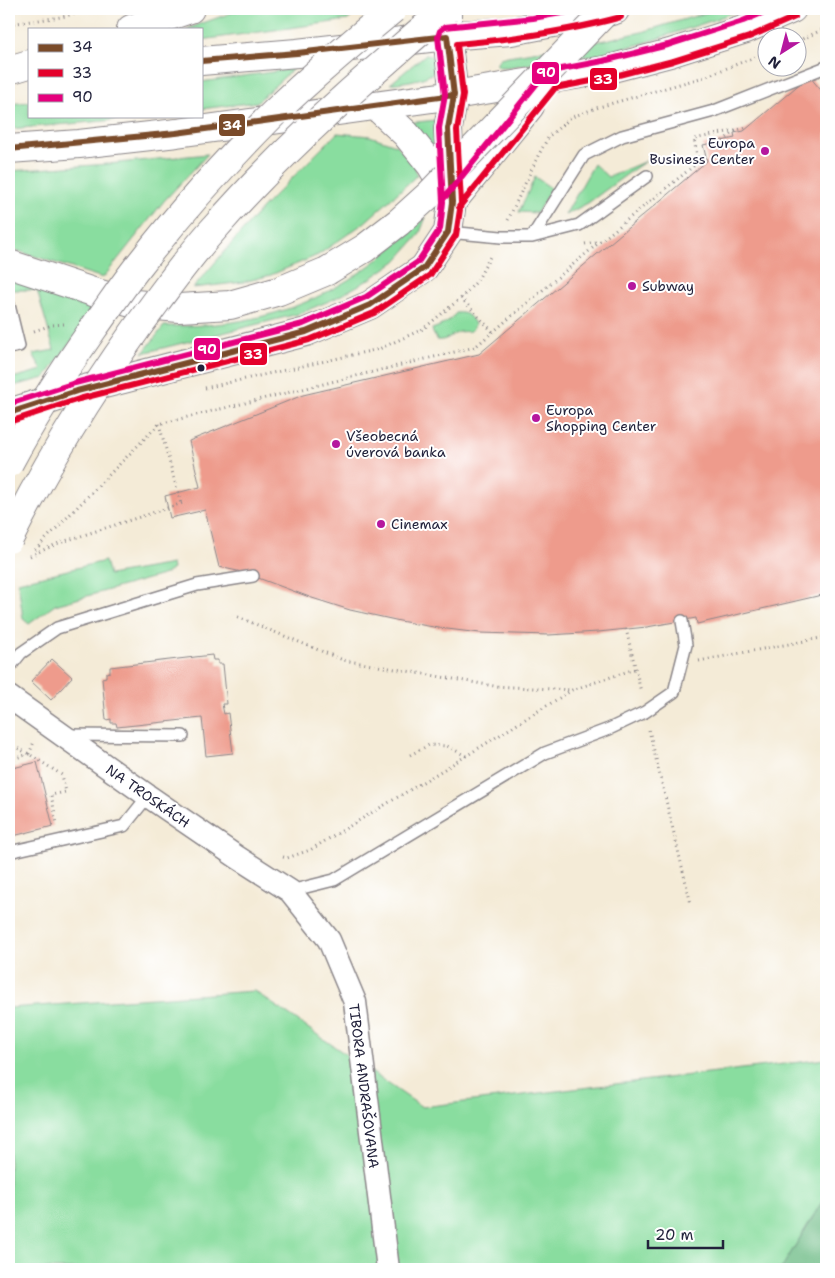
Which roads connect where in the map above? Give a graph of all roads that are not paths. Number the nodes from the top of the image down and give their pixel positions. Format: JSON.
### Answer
{"nodes":[{"id":1,"x":190,"y":9,"type":"edge"},
{"id":2,"x":393,"y":9,"type":"edge"},
{"id":3,"x":448,"y":9,"type":"edge"},
{"id":4,"x":608,"y":9,"type":"edge"},
{"id":5,"x":619,"y":9,"type":"edge"},
{"id":6,"x":792,"y":9,"type":"edge"},
{"id":7,"x":134,"y":28,"type":"edge"},
{"id":8,"x":447,"y":36,"type":"junction"},
{"id":9,"x":202,"y":61,"type":"edge"},
{"id":10,"x":28,"y":64,"type":"edge"},
{"id":11,"x":826,"y":67,"type":"edge"},
{"id":12,"x":9,"y":70,"type":"edge"},
{"id":13,"x":28,"y":75,"type":"edge"},
{"id":14,"x":9,"y":76,"type":"edge"},
{"id":15,"x":550,"y":80,"type":"junction"},
{"id":16,"x":454,"y":95,"type":"junction"},
{"id":17,"x":376,"y":106,"type":"junction"},
{"id":18,"x":9,"y":149,"type":"edge"},
{"id":19,"x":647,"y":176,"type":"dead end"},
{"id":20,"x":452,"y":202,"type":"junction"},
{"id":21,"x":448,"y":232,"type":"junction"},
{"id":22,"x":532,"y":237,"type":"junction"},
{"id":23,"x":9,"y":264,"type":"edge"},
{"id":24,"x":9,"y":305,"type":"edge"},
{"id":25,"x":9,"y":348,"type":"edge"},
{"id":26,"x":9,"y":413,"type":"edge"},
{"id":27,"x":9,"y":463,"type":"edge"},
{"id":28,"x":9,"y":539,"type":"edge"},
{"id":29,"x":253,"y":576,"type":"dead end"},
{"id":30,"x":682,"y":621,"type":"dead end"},
{"id":31,"x":9,"y":668,"type":"edge"},
{"id":32,"x":9,"y":697,"type":"edge"},
{"id":33,"x":61,"y":735,"type":"junction"},
{"id":34,"x":183,"y":736,"type":"dead end"},
{"id":35,"x":148,"y":796,"type":"junction"},
{"id":36,"x":9,"y":852,"type":"edge"},
{"id":37,"x":290,"y":891,"type":"junction"},
{"id":38,"x":388,"y":1269,"type":"edge"}],
"edges":[{"from":1,"to":7,"type":"main road"},
{"from":2,"to":27,"type":"main road","bridge":true},
{"from":3,"to":8,"type":"main road"},
{"from":3,"to":28,"type":"main road","bridge":true},
{"from":4,"to":23,"type":"main road","bridge":true},
{"from":5,"to":8,"type":"main road"},
{"from":6,"to":15,"type":"main road"},
{"from":8,"to":9,"type":"main road"},
{"from":8,"to":16,"type":"main road"},
{"from":10,"to":12,"type":"main road"},
{"from":11,"to":22,"type":"lane"},
{"from":13,"to":14,"type":"main road"},
{"from":15,"to":16,"type":"main road"},
{"from":15,"to":20,"type":"main road"},
{"from":16,"to":17,"type":"main road"},
{"from":16,"to":20,"type":"main road"},
{"from":17,"to":18,"type":"main road"},
{"from":17,"to":20,"type":"main road"},
{"from":19,"to":22,"type":"lane"},
{"from":20,"to":21,"type":"main road"},
{"from":21,"to":22,"type":"lane"},
{"from":21,"to":26,"type":"main road"},
{"from":24,"to":25,"type":"lane"},
{"from":29,"to":31,"type":"lane"},
{"from":30,"to":37,"type":"lane"},
{"from":32,"to":33,"type":"street","name":"NA TROSKÁCH"},
{"from":33,"to":34,"type":"lane"},
{"from":33,"to":35,"type":"street","name":"NA TROSKÁCH"},
{"from":35,"to":36,"type":"lane"},
{"from":35,"to":37,"type":"street","name":"NA TROSKÁCH"},
{"from":37,"to":38,"type":"street","name":"TIBORA ANDRAŠOVANA"}]}
